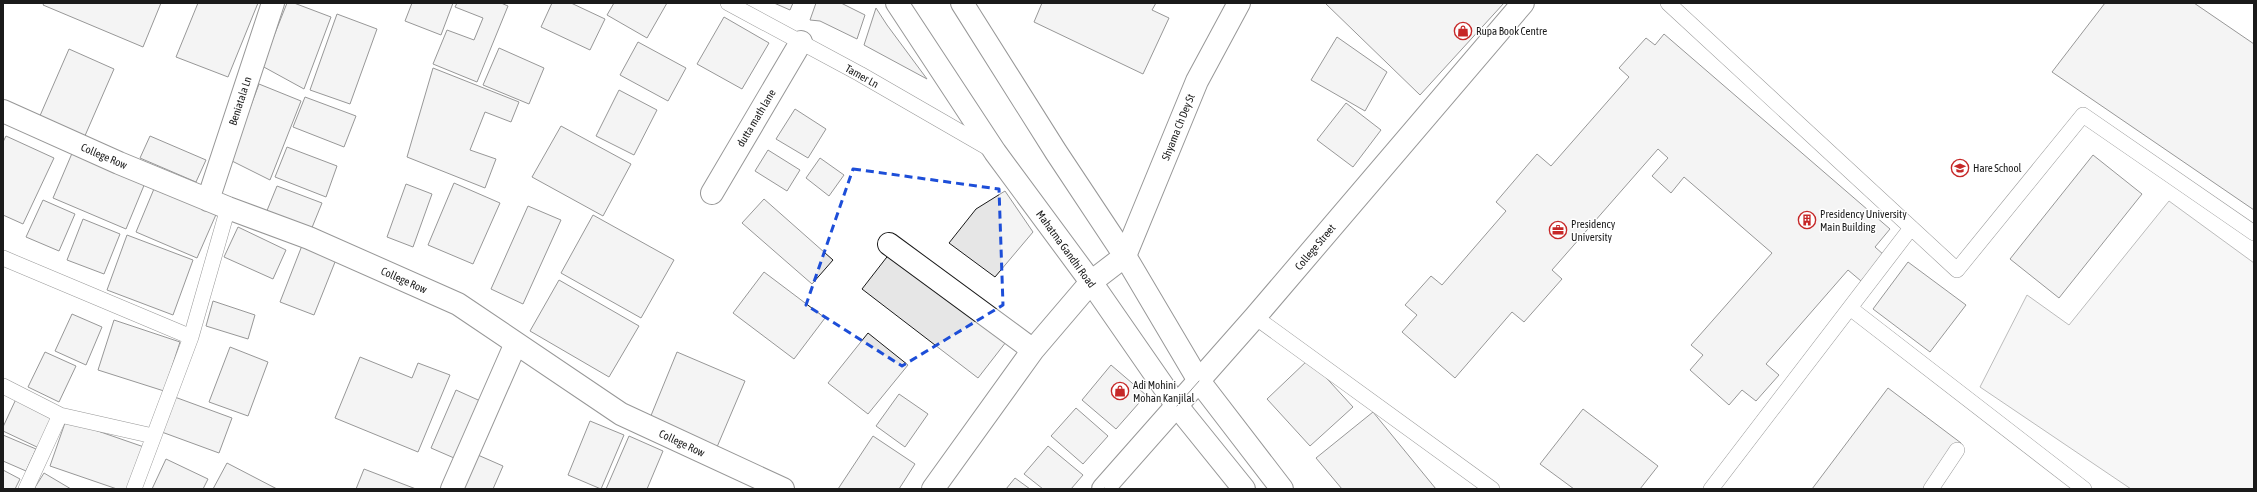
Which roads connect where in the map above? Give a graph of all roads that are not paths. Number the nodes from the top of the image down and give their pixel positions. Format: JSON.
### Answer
{"nodes":[{"id":1,"x":273,"y":3,"type":"edge"},
{"id":2,"x":728,"y":3,"type":"edge"},
{"id":3,"x":897,"y":3,"type":"edge"},
{"id":4,"x":962,"y":3,"type":"edge"},
{"id":5,"x":1240,"y":3,"type":"edge"},
{"id":6,"x":1523,"y":3,"type":"edge"},
{"id":7,"x":1668,"y":3,"type":"edge"},
{"id":8,"x":801,"y":42,"type":"junction"},
{"id":9,"x":3,"y":112,"type":"edge"},
{"id":10,"x":995,"y":152,"type":"junction"},
{"id":11,"x":712,"y":193,"type":"dead end"},
{"id":12,"x":218,"y":204,"type":"junction"},
{"id":13,"x":1911,"y":228,"type":"junction"},
{"id":14,"x":2254,"y":233,"type":"edge"},
{"id":15,"x":889,"y":244,"type":"dead end"},
{"id":16,"x":1125,"y":256,"type":"junction"},
{"id":17,"x":3,"y":258,"type":"edge"},
{"id":18,"x":1091,"y":282,"type":"junction"},
{"id":19,"x":1850,"y":308,"type":"junction"},
{"id":20,"x":1256,"y":317,"type":"junction"},
{"id":21,"x":191,"y":337,"type":"junction"},
{"id":22,"x":516,"y":343,"type":"junction"},
{"id":23,"x":1033,"y":350,"type":"junction"},
{"id":24,"x":1199,"y":381,"type":"junction"},
{"id":25,"x":3,"y":386,"type":"edge"},
{"id":26,"x":1177,"y":406,"type":"junction"},
{"id":27,"x":60,"y":415,"type":"junction"},
{"id":28,"x":153,"y":436,"type":"junction"},
{"id":29,"x":1957,"y":450,"type":"dead end"},
{"id":30,"x":26,"y":489,"type":"edge"},
{"id":31,"x":134,"y":489,"type":"edge"},
{"id":32,"x":452,"y":489,"type":"edge"},
{"id":33,"x":783,"y":489,"type":"edge"},
{"id":34,"x":933,"y":489,"type":"edge"},
{"id":35,"x":1103,"y":489,"type":"edge"},
{"id":36,"x":1244,"y":489,"type":"edge"},
{"id":37,"x":1282,"y":489,"type":"edge"},
{"id":38,"x":1492,"y":489,"type":"edge"},
{"id":39,"x":1711,"y":489,"type":"edge"},
{"id":40,"x":1931,"y":489,"type":"edge"},
{"id":41,"x":2084,"y":489,"type":"edge"}],
"edges":[{"from":1,"to":12,"type":"street","name":"Beniatala Ln"},
{"from":2,"to":8,"type":"lane","name":"Tamer Ln"},
{"from":3,"to":10,"type":"street","name":"Mahatma Gandhi Road"},
{"from":4,"to":16,"type":"street"},
{"from":5,"to":16,"type":"street","name":"Shyama Ch Dey St"},
{"from":6,"to":20,"type":"street","name":"College Street"},
{"from":7,"to":13,"type":"lane"},
{"from":8,"to":10,"type":"lane","name":"Tamer Ln"},
{"from":8,"to":11,"type":"street","name":"dutta math lane"},
{"from":9,"to":12,"type":"street","name":"College Row"},
{"from":10,"to":18,"type":"street","name":"Mahatma Gandhi Road"},
{"from":12,"to":21,"type":"lane"},
{"from":12,"to":22,"type":"street","name":"College Row"},
{"from":13,"to":14,"type":"lane"},
{"from":13,"to":19,"type":"lane"},
{"from":15,"to":23,"type":"street"},
{"from":16,"to":18,"type":"street"},
{"from":16,"to":24,"type":"street"},
{"from":17,"to":21,"type":"lane"},
{"from":18,"to":23,"type":"street"},
{"from":18,"to":26,"type":"street","name":"Mahatma Gandhi Road"},
{"from":19,"to":39,"type":"lane"},
{"from":19,"to":41,"type":"lane"},
{"from":20,"to":24,"type":"street","name":"College Street"},
{"from":20,"to":38,"type":"lane"},
{"from":21,"to":28,"type":"lane"},
{"from":22,"to":32,"type":"street"},
{"from":22,"to":33,"type":"street","name":"College Row"},
{"from":23,"to":34,"type":"street"},
{"from":24,"to":26,"type":"street","name":"College Street"},
{"from":24,"to":37,"type":"street"},
{"from":25,"to":27,"type":"lane"},
{"from":26,"to":35,"type":"street","name":"College Street"},
{"from":26,"to":36,"type":"street","name":"Mahatma Gandhi Road"},
{"from":27,"to":28,"type":"lane"},
{"from":27,"to":30,"type":"lane"},
{"from":28,"to":31,"type":"lane"},
{"from":29,"to":40,"type":"lane"}]}
